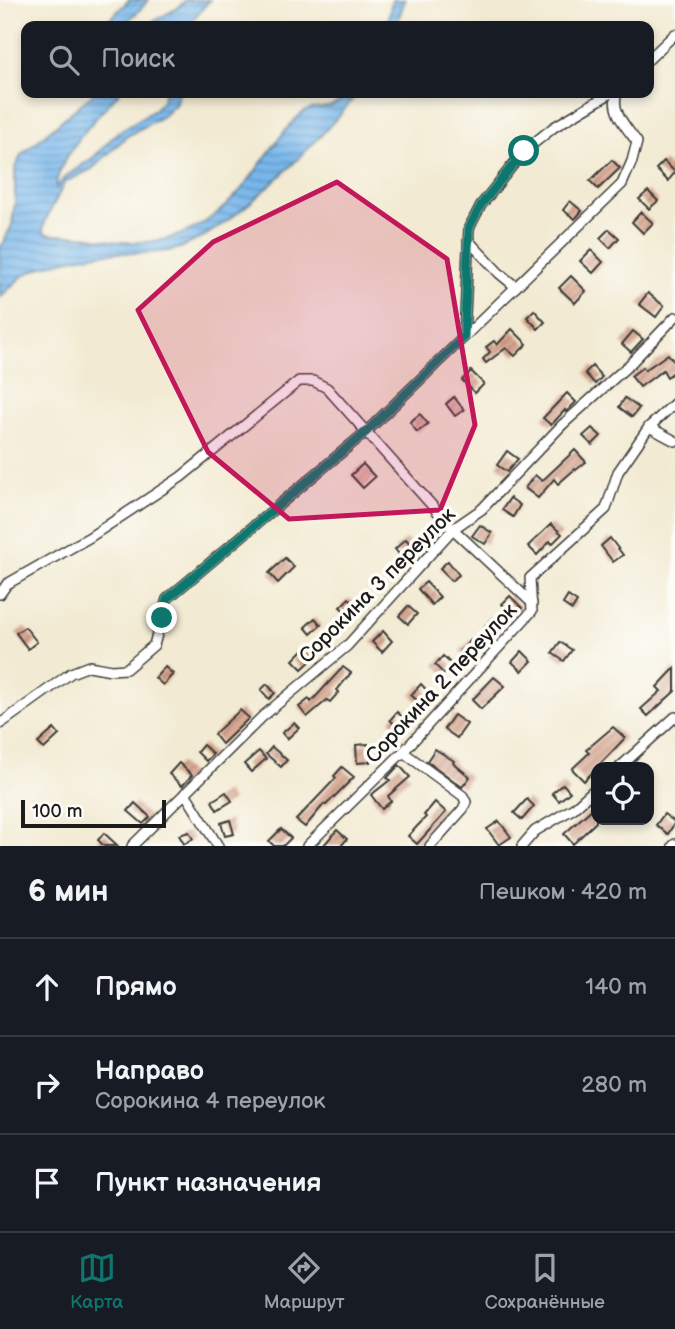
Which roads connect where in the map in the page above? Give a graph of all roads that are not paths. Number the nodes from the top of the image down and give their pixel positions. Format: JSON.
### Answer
{"nodes":[{"id":1,"x":675,"y":34,"type":"edge"},
{"id":2,"x":654,"y":55,"type":"edge"},
{"id":3,"x":603,"y":98,"type":"edge"},
{"id":4,"x":615,"y":98,"type":"edge"},
{"id":5,"x":468,"y":240,"type":"junction"},
{"id":6,"x":516,"y":287,"type":"junction"},
{"id":7,"x":675,"y":317,"type":"edge"},
{"id":8,"x":464,"y":337,"type":"junction"},
{"id":9,"x":675,"y":403,"type":"edge"},
{"id":10,"x":649,"y":427,"type":"junction"},
{"id":11,"x":367,"y":431,"type":"junction"},
{"id":12,"x":675,"y":441,"type":"edge"},
{"id":13,"x":453,"y":529,"type":"junction"},
{"id":14,"x":0,"y":594,"type":"edge"},
{"id":15,"x":532,"y":603,"type":"junction"},
{"id":16,"x":675,"y":717,"type":"edge"},
{"id":17,"x":0,"y":724,"type":"edge"},
{"id":18,"x":402,"y":752,"type":"junction"},
{"id":19,"x":626,"y":762,"type":"edge"},
{"id":20,"x":185,"y":793,"type":"junction"},
{"id":21,"x":591,"y":793,"type":"edge"},
{"id":22,"x":132,"y":846,"type":"edge"},
{"id":23,"x":218,"y":846,"type":"edge"},
{"id":24,"x":307,"y":846,"type":"edge"},
{"id":25,"x":430,"y":846,"type":"edge"},
{"id":26,"x":522,"y":846,"type":"edge"}],
"edges":[{"from":1,"to":2,"type":"street"},
{"from":3,"to":5,"type":"street"},
{"from":4,"to":6,"type":"street"},
{"from":5,"to":6,"type":"street"},
{"from":5,"to":8,"type":"street"},
{"from":6,"to":8,"type":"street"},
{"from":7,"to":13,"type":"street","name":"Сорокина 3 переулок"},
{"from":8,"to":11,"type":"street"},
{"from":9,"to":10,"type":"street","name":"Сорокина 2 переулок"},
{"from":10,"to":12,"type":"street"},
{"from":10,"to":15,"type":"street","name":"Сорокина 2 переулок"},
{"from":11,"to":13,"type":"street"},
{"from":11,"to":14,"type":"street"},
{"from":11,"to":17,"type":"street"},
{"from":13,"to":15,"type":"street"},
{"from":13,"to":20,"type":"street","name":"Сорокина 3 переулок"},
{"from":15,"to":18,"type":"street","name":"Сорокина 2 переулок"},
{"from":16,"to":19,"type":"street"},
{"from":18,"to":24,"type":"street","name":"Сорокина 2 переулок"},
{"from":18,"to":25,"type":"street"},
{"from":20,"to":22,"type":"street","name":"Сорокина 3 переулок"},
{"from":20,"to":23,"type":"street"},
{"from":21,"to":26,"type":"street"}]}
